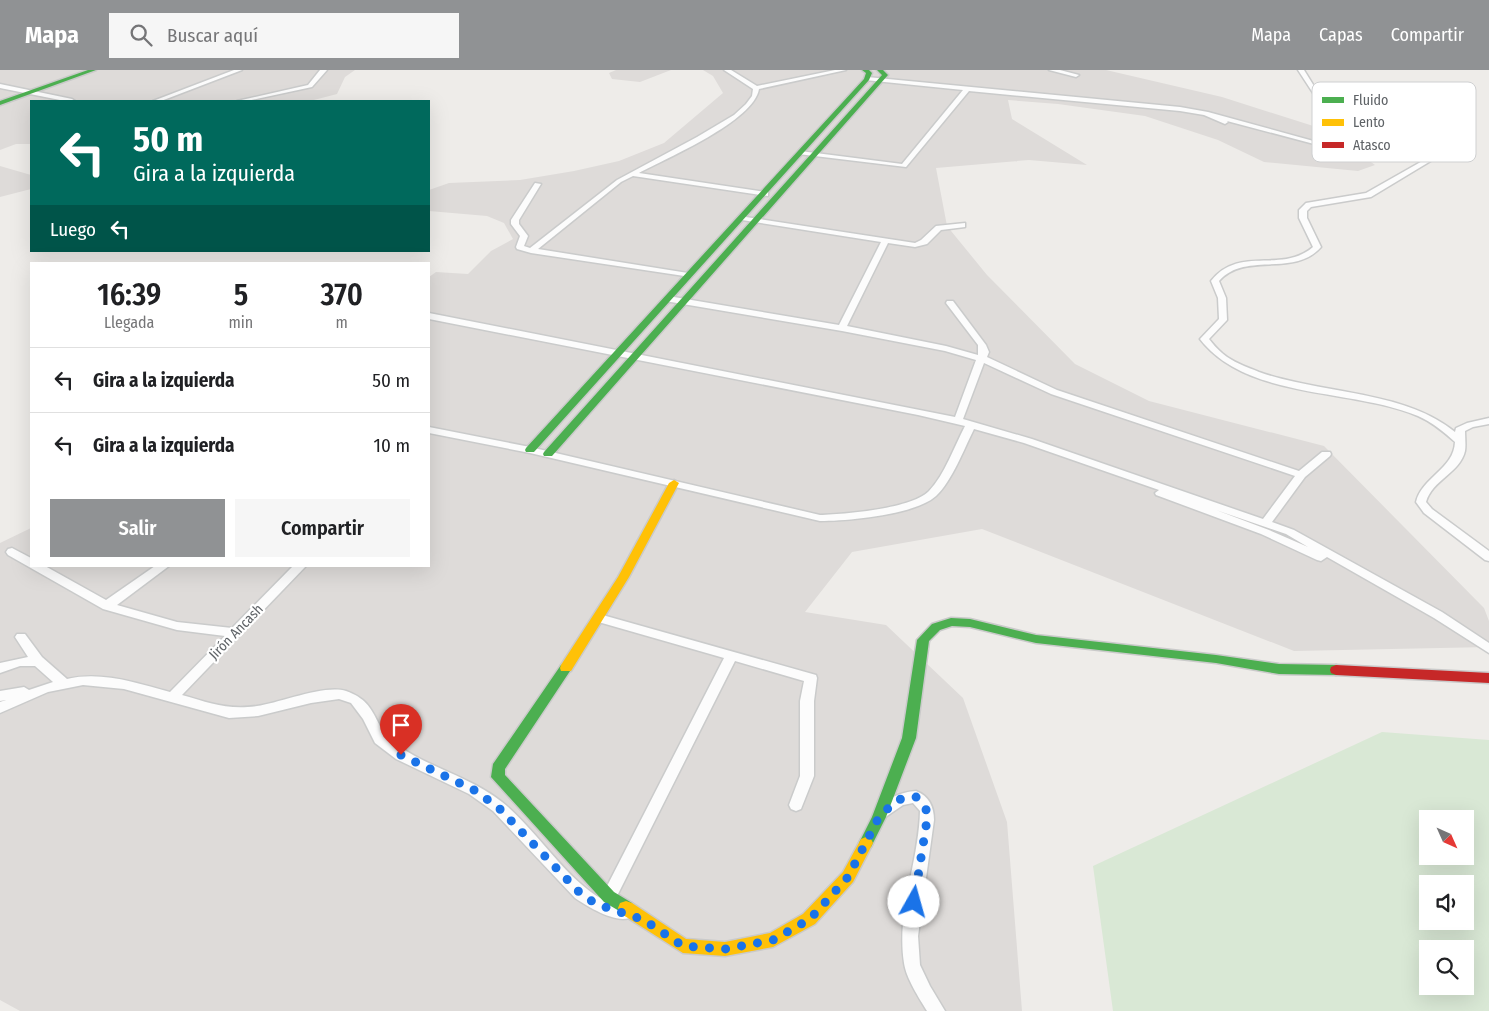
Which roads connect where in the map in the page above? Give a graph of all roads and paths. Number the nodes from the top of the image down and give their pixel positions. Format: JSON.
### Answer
{"nodes":[{"id":1,"x":80,"y":70,"type":"edge"},
{"id":2,"x":93,"y":70,"type":"edge"},
{"id":3,"x":239,"y":70,"type":"edge"},
{"id":4,"x":324,"y":70,"type":"edge"},
{"id":5,"x":727,"y":70,"type":"edge"},
{"id":6,"x":843,"y":70,"type":"edge"},
{"id":7,"x":1052,"y":70,"type":"edge"},
{"id":8,"x":1301,"y":70,"type":"edge"},
{"id":9,"x":866,"y":74,"type":"edge"},
{"id":10,"x":880,"y":75,"type":"edge"},
{"id":11,"x":1076,"y":75,"type":"dead end"},
{"id":12,"x":0,"y":86,"type":"edge"},
{"id":13,"x":756,"y":88,"type":"junction"},
{"id":14,"x":1312,"y":88,"type":"edge"},
{"id":15,"x":966,"y":90,"type":"junction"},
{"id":16,"x":26,"y":91,"type":"junction"},
{"id":17,"x":0,"y":98,"type":"edge"},
{"id":18,"x":67,"y":100,"type":"edge"},
{"id":19,"x":159,"y":100,"type":"edge"},
{"id":20,"x":245,"y":100,"type":"edge"},
{"id":21,"x":0,"y":103,"type":"edge"},
{"id":22,"x":1206,"y":113,"type":"junction"},
{"id":23,"x":1225,"y":122,"type":"dead end"},
{"id":24,"x":1312,"y":141,"type":"edge"},
{"id":25,"x":800,"y":153,"type":"junction"},
{"id":26,"x":813,"y":154,"type":"junction"},
{"id":27,"x":1426,"y":162,"type":"edge"},
{"id":28,"x":632,"y":174,"type":"junction"},
{"id":29,"x":537,"y":184,"type":"dead end"},
{"id":30,"x":765,"y":194,"type":"junction"},
{"id":31,"x":742,"y":218,"type":"junction"},
{"id":32,"x":756,"y":220,"type":"junction"},
{"id":33,"x":962,"y":225,"type":"dead end"},
{"id":34,"x":885,"y":241,"type":"junction"},
{"id":35,"x":531,"y":251,"type":"junction"},
{"id":36,"x":688,"y":275,"type":"junction"},
{"id":37,"x":668,"y":299,"type":"junction"},
{"id":38,"x":683,"y":301,"type":"junction"},
{"id":39,"x":950,"y":303,"type":"dead end"},
{"id":40,"x":430,"y":316,"type":"edge"},
{"id":41,"x":842,"y":328,"type":"junction"},
{"id":42,"x":619,"y":352,"type":"junction"},
{"id":43,"x":636,"y":355,"type":"junction"},
{"id":44,"x":983,"y":359,"type":"junction"},
{"id":45,"x":958,"y":421,"type":"junction"},
{"id":46,"x":1489,"y":421,"type":"edge"},
{"id":47,"x":971,"y":424,"type":"junction"},
{"id":48,"x":430,"y":431,"type":"edge"},
{"id":49,"x":1460,"y":441,"type":"junction"},
{"id":50,"x":530,"y":450,"type":"junction"},
{"id":51,"x":1056,"y":450,"type":"junction"},
{"id":52,"x":548,"y":454,"type":"junction"},
{"id":53,"x":1326,"y":454,"type":"dead end"},
{"id":54,"x":1301,"y":475,"type":"junction"},
{"id":55,"x":674,"y":483,"type":"junction"},
{"id":56,"x":1266,"y":522,"type":"junction"},
{"id":57,"x":12,"y":552,"type":"dead end"},
{"id":58,"x":1489,"y":558,"type":"edge"},
{"id":59,"x":30,"y":562,"type":"edge"},
{"id":60,"x":38,"y":567,"type":"edge"},
{"id":61,"x":162,"y":567,"type":"edge"},
{"id":62,"x":299,"y":567,"type":"edge"},
{"id":63,"x":1372,"y":577,"type":"junction"},
{"id":64,"x":107,"y":606,"type":"junction"},
{"id":65,"x":599,"y":618,"type":"junction"},
{"id":66,"x":235,"y":633,"type":"junction"},
{"id":67,"x":21,"y":637,"type":"dead end"},
{"id":68,"x":1489,"y":649,"type":"edge"},
{"id":69,"x":732,"y":655,"type":"junction"},
{"id":70,"x":40,"y":661,"type":"junction"},
{"id":71,"x":0,"y":668,"type":"edge"},
{"id":72,"x":1489,"y":678,"type":"edge"},
{"id":73,"x":64,"y":683,"type":"junction"},
{"id":74,"x":46,"y":688,"type":"junction"},
{"id":75,"x":0,"y":696,"type":"edge"},
{"id":76,"x":173,"y":698,"type":"junction"},
{"id":77,"x":0,"y":708,"type":"edge"},
{"id":78,"x":796,"y":806,"type":"dead end"},
{"id":79,"x":879,"y":817,"type":"junction"},
{"id":80,"x":609,"y":896,"type":"junction"},
{"id":81,"x":644,"y":920,"type":"junction"},
{"id":82,"x":937,"y":1011,"type":"edge"}],
"edges":[{"from":1,"to":16,"type":"street"},
{"from":2,"to":16,"type":"street"},
{"from":3,"to":19,"type":"street"},
{"from":4,"to":20,"type":"street"},
{"from":5,"to":13,"type":"street"},
{"from":6,"to":13,"type":"street"},
{"from":7,"to":11,"type":"street"},
{"from":8,"to":14,"type":"street"},
{"from":9,"to":10,"type":"street"},
{"from":9,"to":25,"type":"street"},
{"from":10,"to":15,"type":"street"},
{"from":10,"to":26,"type":"street"},
{"from":12,"to":16,"type":"street"},
{"from":13,"to":28,"type":"street"},
{"from":15,"to":22,"type":"street"},
{"from":15,"to":26,"type":"street"},
{"from":16,"to":17,"type":"street"},
{"from":16,"to":18,"type":"street"},
{"from":16,"to":21,"type":"street"},
{"from":22,"to":23,"type":"street"},
{"from":22,"to":24,"type":"street"},
{"from":25,"to":26,"type":"street"},
{"from":25,"to":30,"type":"street"},
{"from":26,"to":32,"type":"street"},
{"from":27,"to":49,"type":"street"},
{"from":28,"to":30,"type":"street"},
{"from":28,"to":35,"type":"street"},
{"from":29,"to":35,"type":"street"},
{"from":30,"to":31,"type":"street"},
{"from":31,"to":32,"type":"street"},
{"from":31,"to":36,"type":"street"},
{"from":32,"to":34,"type":"street"},
{"from":32,"to":38,"type":"street"},
{"from":33,"to":34,"type":"street"},
{"from":34,"to":41,"type":"street"},
{"from":35,"to":36,"type":"street"},
{"from":36,"to":37,"type":"street"},
{"from":37,"to":38,"type":"street"},
{"from":37,"to":42,"type":"street"},
{"from":38,"to":41,"type":"street"},
{"from":38,"to":43,"type":"street"},
{"from":39,"to":44,"type":"street"},
{"from":40,"to":42,"type":"street"},
{"from":41,"to":44,"type":"street"},
{"from":42,"to":43,"type":"street"},
{"from":42,"to":50,"type":"street"},
{"from":43,"to":45,"type":"street"},
{"from":43,"to":52,"type":"street"},
{"from":44,"to":45,"type":"street"},
{"from":44,"to":54,"type":"street"},
{"from":45,"to":47,"type":"street"},
{"from":46,"to":49,"type":"street"},
{"from":47,"to":51,"type":"street"},
{"from":47,"to":55,"type":"street"},
{"from":48,"to":50,"type":"street"},
{"from":49,"to":58,"type":"street"},
{"from":50,"to":52,"type":"street"},
{"from":51,"to":56,"type":"street"},
{"from":51,"to":63,"type":"street"},
{"from":52,"to":55,"type":"street"},
{"from":53,"to":54,"type":"street"},
{"from":54,"to":56,"type":"street"},
{"from":55,"to":65,"type":"street"},
{"from":56,"to":63,"type":"street"},
{"from":57,"to":59,"type":"street"},
{"from":60,"to":64,"type":"street"},
{"from":61,"to":64,"type":"street"},
{"from":62,"to":66,"type":"street","name":"Jirón Ancash"},
{"from":63,"to":68,"type":"street"},
{"from":64,"to":66,"type":"street"},
{"from":65,"to":69,"type":"street"},
{"from":65,"to":80,"type":"street"},
{"from":66,"to":76,"type":"street","name":"Jirón Ancash"},
{"from":67,"to":70,"type":"street"},
{"from":69,"to":78,"type":"street"},
{"from":69,"to":80,"type":"street"},
{"from":70,"to":71,"type":"street"},
{"from":70,"to":73,"type":"street"},
{"from":72,"to":79,"type":"street"},
{"from":73,"to":74,"type":"street"},
{"from":73,"to":76,"type":"street"},
{"from":74,"to":75,"type":"street"},
{"from":74,"to":77,"type":"street"},
{"from":76,"to":81,"type":"street"},
{"from":79,"to":81,"type":"street"},
{"from":79,"to":82,"type":"street"},
{"from":80,"to":81,"type":"street"}]}
